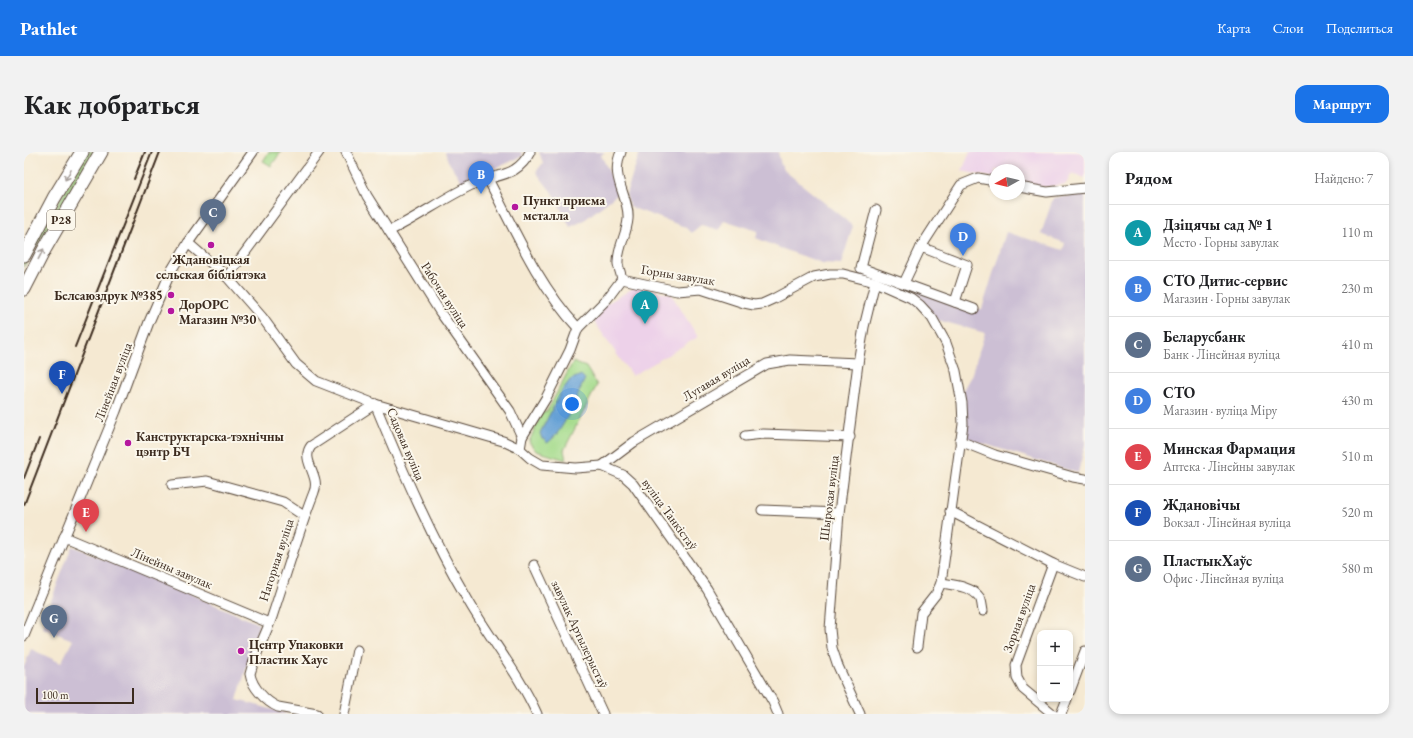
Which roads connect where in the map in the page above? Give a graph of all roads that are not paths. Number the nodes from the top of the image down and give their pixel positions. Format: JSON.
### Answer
{"nodes":[{"id":1,"x":82,"y":152,"type":"edge"},
{"id":2,"x":101,"y":152,"type":"edge"},
{"id":3,"x":253,"y":152,"type":"edge"},
{"id":4,"x":319,"y":152,"type":"edge"},
{"id":5,"x":346,"y":152,"type":"edge"},
{"id":6,"x":530,"y":152,"type":"edge"},
{"id":7,"x":621,"y":152,"type":"edge"},
{"id":8,"x":488,"y":180,"type":"junction"},
{"id":9,"x":989,"y":180,"type":"edge"},
{"id":10,"x":1025,"y":188,"type":"edge"},
{"id":11,"x":1085,"y":188,"type":"edge"},
{"id":12,"x":876,"y":210,"type":"dead end"},
{"id":13,"x":389,"y":231,"type":"junction"},
{"id":14,"x":188,"y":244,"type":"junction"},
{"id":15,"x":921,"y":247,"type":"junction"},
{"id":16,"x":24,"y":255,"type":"edge"},
{"id":17,"x":227,"y":277,"type":"junction"},
{"id":18,"x":622,"y":279,"type":"junction"},
{"id":19,"x":874,"y":282,"type":"junction"},
{"id":20,"x":904,"y":284,"type":"junction"},
{"id":21,"x":24,"y":289,"type":"edge"},
{"id":22,"x":955,"y":302,"type":"junction"},
{"id":23,"x":974,"y":309,"type":"dead end"},
{"id":24,"x":578,"y":328,"type":"junction"},
{"id":25,"x":858,"y":363,"type":"junction"},
{"id":26,"x":374,"y":404,"type":"junction"},
{"id":27,"x":745,"y":436,"type":"dead end"},
{"id":28,"x":850,"y":437,"type":"junction"},
{"id":29,"x":522,"y":438,"type":"junction"},
{"id":30,"x":960,"y":441,"type":"junction"},
{"id":31,"x":520,"y":449,"type":"junction"},
{"id":32,"x":602,"y":466,"type":"junction"},
{"id":33,"x":1085,"y":478,"type":"edge"},
{"id":34,"x":172,"y":485,"type":"dead end"},
{"id":35,"x":762,"y":510,"type":"dead end"},
{"id":36,"x":950,"y":511,"type":"junction"},
{"id":37,"x":839,"y":513,"type":"junction"},
{"id":38,"x":304,"y":516,"type":"junction"},
{"id":39,"x":64,"y":537,"type":"junction"},
{"id":40,"x":1054,"y":564,"type":"junction"},
{"id":41,"x":534,"y":565,"type":"dead end"},
{"id":42,"x":1085,"y":577,"type":"edge"},
{"id":43,"x":941,"y":583,"type":"junction"},
{"id":44,"x":983,"y":611,"type":"dead end"},
{"id":45,"x":270,"y":623,"type":"junction"},
{"id":46,"x":24,"y":636,"type":"edge"},
{"id":47,"x":917,"y":647,"type":"dead end"},
{"id":48,"x":357,"y":650,"type":"dead end"},
{"id":49,"x":1085,"y":651,"type":"edge"},
{"id":50,"x":1082,"y":665,"type":"edge"},
{"id":51,"x":1073,"y":684,"type":"edge"},
{"id":52,"x":1066,"y":702,"type":"edge"},
{"id":53,"x":317,"y":714,"type":"edge"},
{"id":54,"x":344,"y":714,"type":"edge"},
{"id":55,"x":537,"y":714,"type":"edge"},
{"id":56,"x":603,"y":714,"type":"edge"},
{"id":57,"x":778,"y":714,"type":"edge"},
{"id":58,"x":860,"y":714,"type":"edge"},
{"id":59,"x":1053,"y":714,"type":"edge"},
{"id":60,"x":1061,"y":714,"type":"edge"}],
"edges":[{"from":1,"to":16,"type":"highway","number":"Р28","one_way":true},
{"from":21,"to":2,"type":"highway","number":"Р28","one_way":true},
{"from":3,"to":14,"type":"street","name":"Лінейная вуліца"},
{"from":4,"to":17,"type":"street"},
{"from":5,"to":13,"type":"street","name":"Рабочая вуліца"},
{"from":6,"to":8,"type":"street"},
{"from":7,"to":18,"type":"street","name":"Горны завулак"},
{"from":8,"to":13,"type":"street"},
{"from":8,"to":24,"type":"street"},
{"from":9,"to":15,"type":"street"},
{"from":10,"to":11,"type":"street"},
{"from":12,"to":20,"type":"street"},
{"from":13,"to":29,"type":"street","name":"Рабочая вуліца"},
{"from":14,"to":17,"type":"street","name":"Садовая вуліца"},
{"from":14,"to":39,"type":"street","name":"Лінейная вуліца"},
{"from":15,"to":20,"type":"street"},
{"from":15,"to":22,"type":"street"},
{"from":17,"to":26,"type":"street","name":"Садовая вуліца"},
{"from":18,"to":19,"type":"street","name":"Горны завулак"},
{"from":18,"to":24,"type":"street","name":"Горны завулак"},
{"from":19,"to":25,"type":"street","name":"Шырокая вуліца"},
{"from":19,"to":30,"type":"street","name":"Горны завулак"},
{"from":20,"to":22,"type":"street"},
{"from":22,"to":23,"type":"street"},
{"from":24,"to":29,"type":"street","name":"Горны завулак"},
{"from":25,"to":28,"type":"street","name":"Шырокая вуліца"},
{"from":25,"to":32,"type":"street","name":"Лугавая вуліца"},
{"from":26,"to":31,"type":"street","name":"вуліца Танкістаў"},
{"from":26,"to":38,"type":"street","name":"Нагорная вуліца"},
{"from":26,"to":55,"type":"street","name":"Садовая вуліца"},
{"from":27,"to":28,"type":"street"},
{"from":28,"to":37,"type":"street","name":"Шырокая вуліца"},
{"from":29,"to":31,"type":"street"},
{"from":30,"to":33,"type":"street"},
{"from":30,"to":36,"type":"street"},
{"from":31,"to":32,"type":"street","name":"вуліца Танкістаў"},
{"from":32,"to":57,"type":"street","name":"вуліца Танкістаў"},
{"from":34,"to":38,"type":"street"},
{"from":35,"to":37,"type":"street"},
{"from":36,"to":40,"type":"street"},
{"from":36,"to":43,"type":"street"},
{"from":37,"to":58,"type":"street","name":"Шырокая вуліца"},
{"from":38,"to":45,"type":"street","name":"Нагорная вуліца"},
{"from":39,"to":45,"type":"street","name":"Лінейны завулак"},
{"from":39,"to":46,"type":"street","name":"Лінейная вуліца"},
{"from":40,"to":42,"type":"street"},
{"from":40,"to":59,"type":"street","name":"Зорная вуліца"},
{"from":41,"to":56,"type":"street","name":"завулак Артылерыстаў"},
{"from":43,"to":44,"type":"street"},
{"from":43,"to":47,"type":"street"},
{"from":45,"to":53,"type":"street","name":"Нагорная вуліца"},
{"from":48,"to":54,"type":"street"},
{"from":49,"to":50,"type":"street"},
{"from":50,"to":51,"type":"street"},
{"from":52,"to":60,"type":"street"}]}
